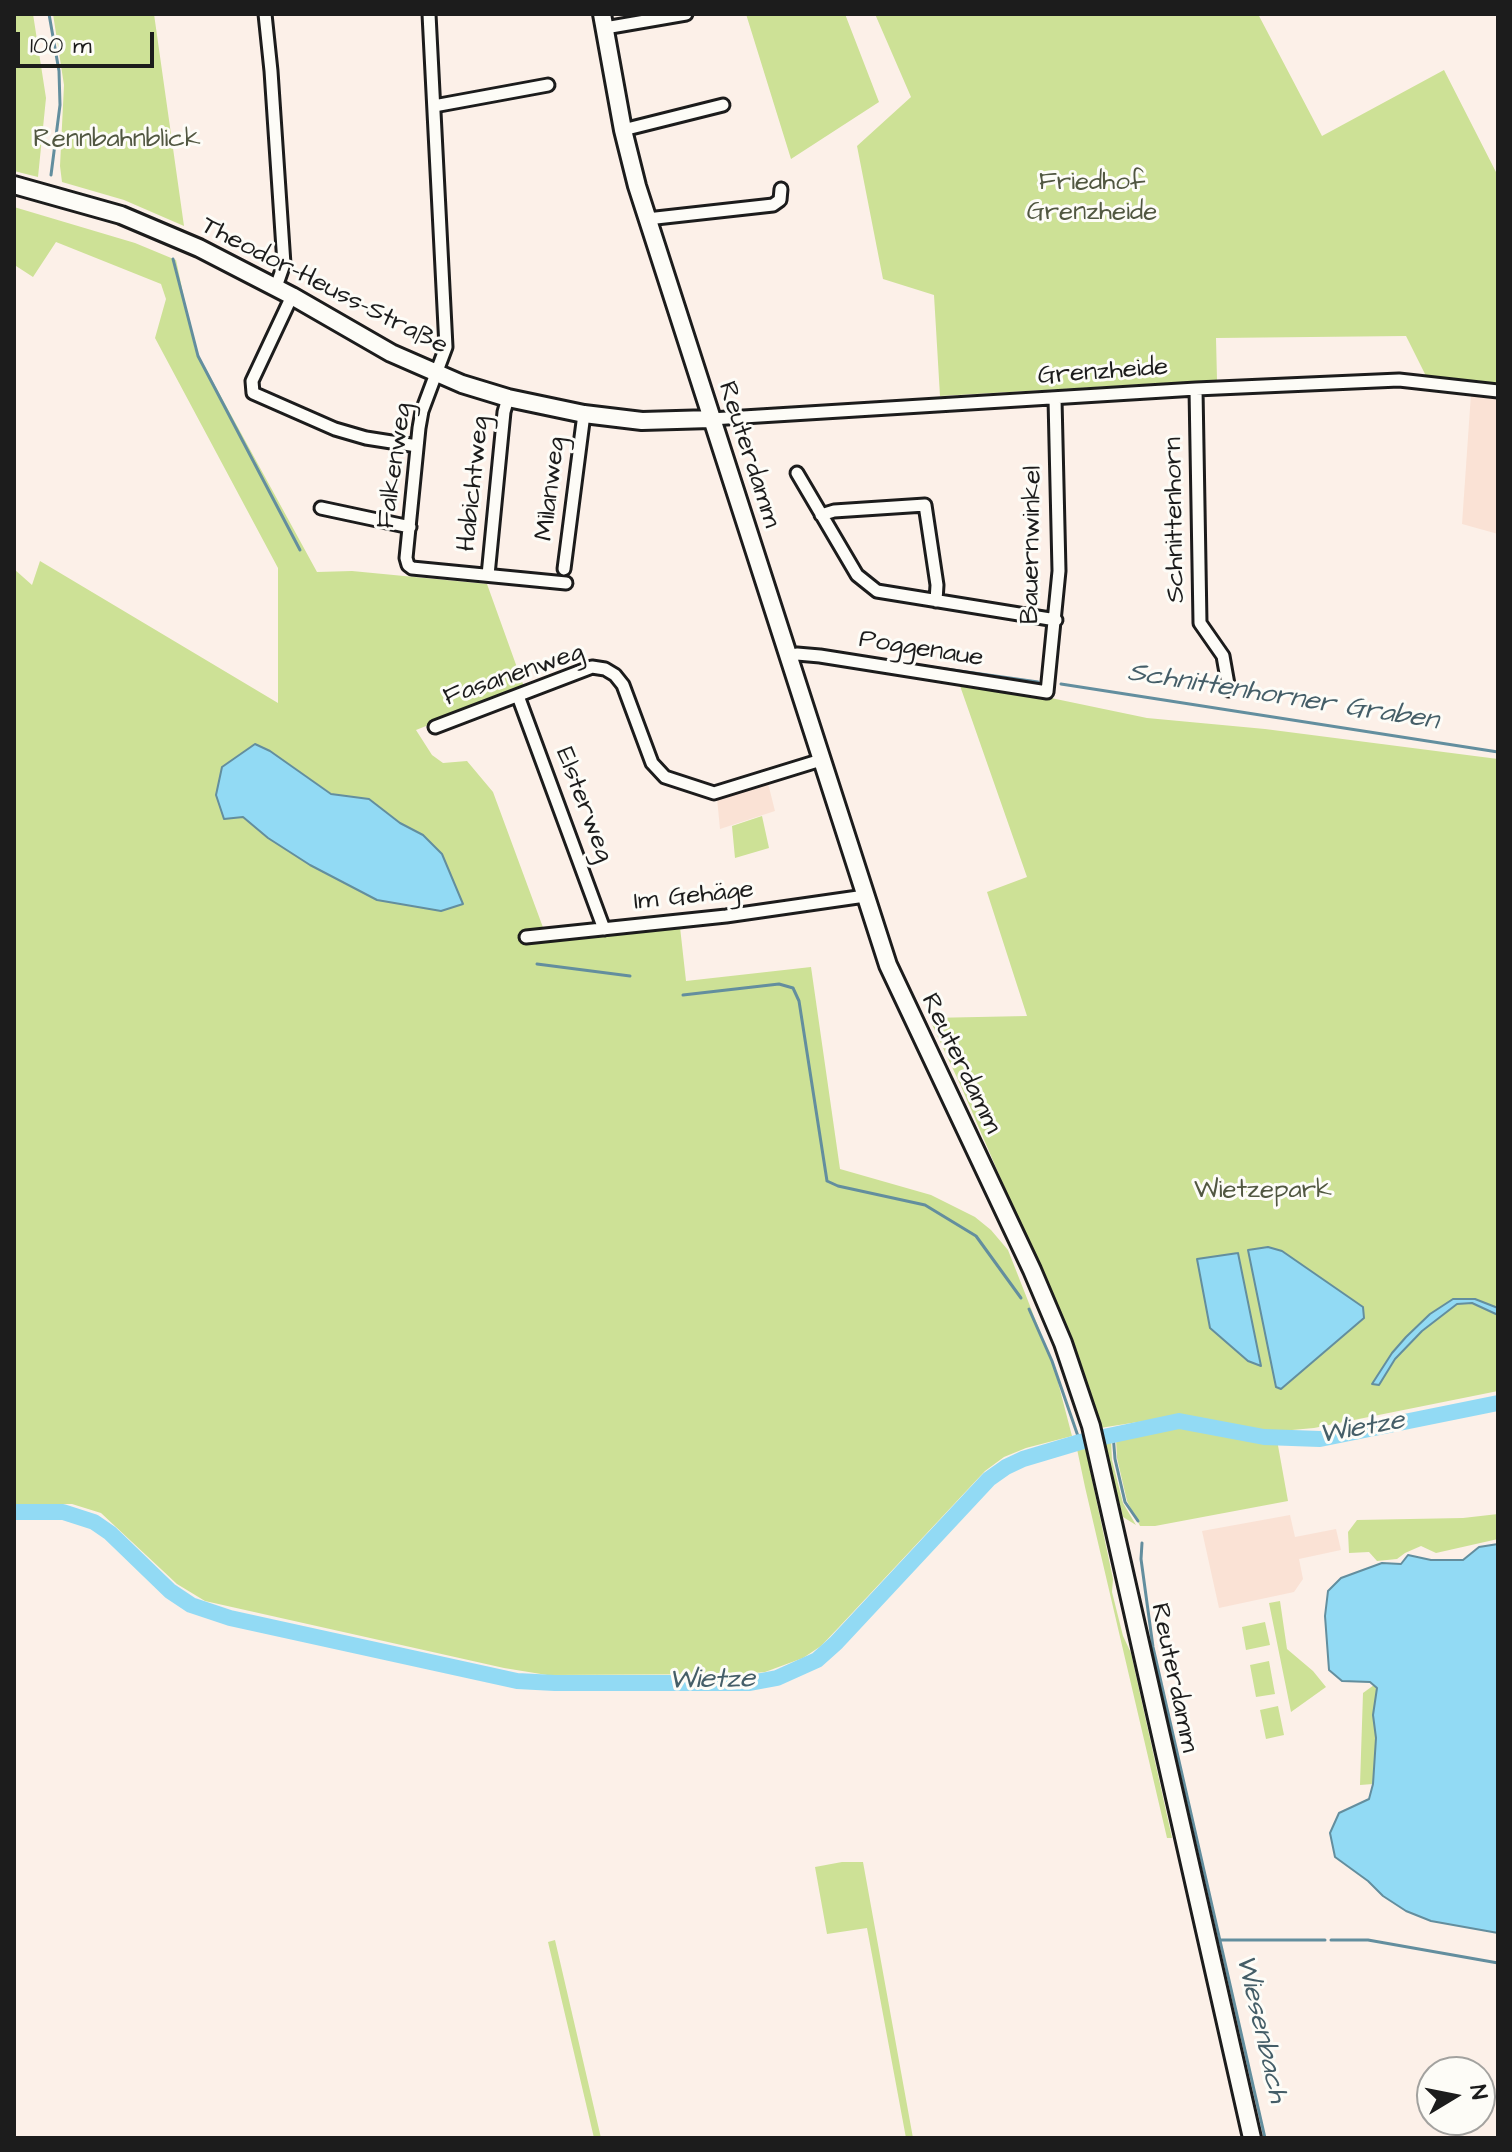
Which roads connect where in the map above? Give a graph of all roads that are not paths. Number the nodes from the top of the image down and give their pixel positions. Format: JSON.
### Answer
{"nodes":[{"id":1,"x":265,"y":14,"type":"edge"},
{"id":2,"x":429,"y":14,"type":"edge"},
{"id":3,"x":686,"y":14,"type":"edge"},
{"id":4,"x":603,"y":21,"type":"edge"},
{"id":5,"x":548,"y":85,"type":"dead end"},
{"id":6,"x":723,"y":105,"type":"dead end"},
{"id":7,"x":434,"y":106,"type":"junction"},
{"id":8,"x":623,"y":130,"type":"junction"},
{"id":9,"x":14,"y":185,"type":"edge"},
{"id":10,"x":781,"y":189,"type":"dead end"},
{"id":11,"x":647,"y":219,"type":"junction"},
{"id":12,"x":276,"y":287,"type":"junction"},
{"id":13,"x":292,"y":296,"type":"junction"},
{"id":14,"x":436,"y":374,"type":"junction"},
{"id":15,"x":1196,"y":389,"type":"junction"},
{"id":16,"x":1498,"y":391,"type":"edge"},
{"id":17,"x":508,"y":398,"type":"junction"},
{"id":18,"x":1055,"y":399,"type":"junction"},
{"id":19,"x":584,"y":414,"type":"junction"},
{"id":20,"x":711,"y":419,"type":"junction"},
{"id":21,"x":417,"y":446,"type":"junction"},
{"id":22,"x":797,"y":473,"type":"dead end"},
{"id":23,"x":321,"y":508,"type":"dead end"},
{"id":24,"x":821,"y":515,"type":"junction"},
{"id":25,"x":410,"y":527,"type":"junction"},
{"id":26,"x":564,"y":569,"type":"dead end"},
{"id":27,"x":488,"y":575,"type":"junction"},
{"id":28,"x":566,"y":583,"type":"dead end"},
{"id":29,"x":936,"y":601,"type":"junction"},
{"id":30,"x":1056,"y":620,"type":"junction"},
{"id":31,"x":788,"y":657,"type":"junction"},
{"id":32,"x":1229,"y":690,"type":"dead end"},
{"id":33,"x":1047,"y":692,"type":"joint"},
{"id":34,"x":518,"y":696,"type":"junction"},
{"id":35,"x":435,"y":727,"type":"dead end"},
{"id":36,"x":821,"y":760,"type":"junction"},
{"id":37,"x":865,"y":896,"type":"junction"},
{"id":38,"x":604,"y":929,"type":"junction"},
{"id":39,"x":526,"y":937,"type":"dead end"},
{"id":40,"x":1252,"y":2138,"type":"edge"}],
"edges":[{"from":1,"to":12,"type":"street"},
{"from":2,"to":7,"type":"street","name":"Falkenweg"},
{"from":3,"to":4,"type":"street"},
{"from":4,"to":8,"type":"street","name":"Reuterdamm"},
{"from":5,"to":7,"type":"street"},
{"from":6,"to":8,"type":"street"},
{"from":7,"to":14,"type":"street","name":"Falkenweg"},
{"from":8,"to":11,"type":"street","name":"Reuterdamm"},
{"from":9,"to":12,"type":"street","name":"Theodor-Heuss-Straße"},
{"from":10,"to":11,"type":"street"},
{"from":11,"to":20,"type":"street","name":"Reuterdamm"},
{"from":12,"to":13,"type":"street","name":"Theodor-Heuss-Straße"},
{"from":13,"to":14,"type":"street","name":"Theodor-Heuss-Straße"},
{"from":13,"to":21,"type":"street"},
{"from":14,"to":17,"type":"street","name":"Theodor-Heuss-Straße"},
{"from":14,"to":21,"type":"street","name":"Falkenweg"},
{"from":15,"to":16,"type":"street","name":"Grenzheide"},
{"from":15,"to":18,"type":"street","name":"Grenzheide"},
{"from":15,"to":32,"type":"street","name":"Schnittenhorn"},
{"from":17,"to":19,"type":"street","name":"Theodor-Heuss-Straße"},
{"from":17,"to":27,"type":"street","name":"Habichtweg"},
{"from":18,"to":20,"type":"street","name":"Grenzheide"},
{"from":18,"to":30,"type":"street","name":"Bauernwinkel"},
{"from":19,"to":20,"type":"street","name":"Theodor-Heuss-Straße"},
{"from":19,"to":26,"type":"street","name":"Milanweg"},
{"from":20,"to":31,"type":"street","name":"Reuterdamm"},
{"from":21,"to":25,"type":"street","name":"Falkenweg"},
{"from":22,"to":24,"type":"street"},
{"from":23,"to":25,"type":"street"},
{"from":24,"to":29,"type":"street"},
{"from":24,"to":29,"type":"street"},
{"from":25,"to":27,"type":"street","name":"Falkenweg"},
{"from":27,"to":28,"type":"street"},
{"from":29,"to":30,"type":"street"},
{"from":30,"to":33,"type":"street","name":"Bauernwinkel"},
{"from":31,"to":33,"type":"street","name":"Poggenaue"},
{"from":31,"to":36,"type":"street","name":"Reuterdamm"},
{"from":34,"to":35,"type":"street","name":"Fasanenweg"},
{"from":34,"to":36,"type":"street","name":"Fasanenweg"},
{"from":34,"to":38,"type":"street","name":"Elsterweg"},
{"from":36,"to":37,"type":"street","name":"Reuterdamm"},
{"from":37,"to":38,"type":"street","name":"Im Gehäge"},
{"from":37,"to":40,"type":"street","name":"Reuterdamm"},
{"from":38,"to":39,"type":"street","name":"Im Gehäge"}]}
